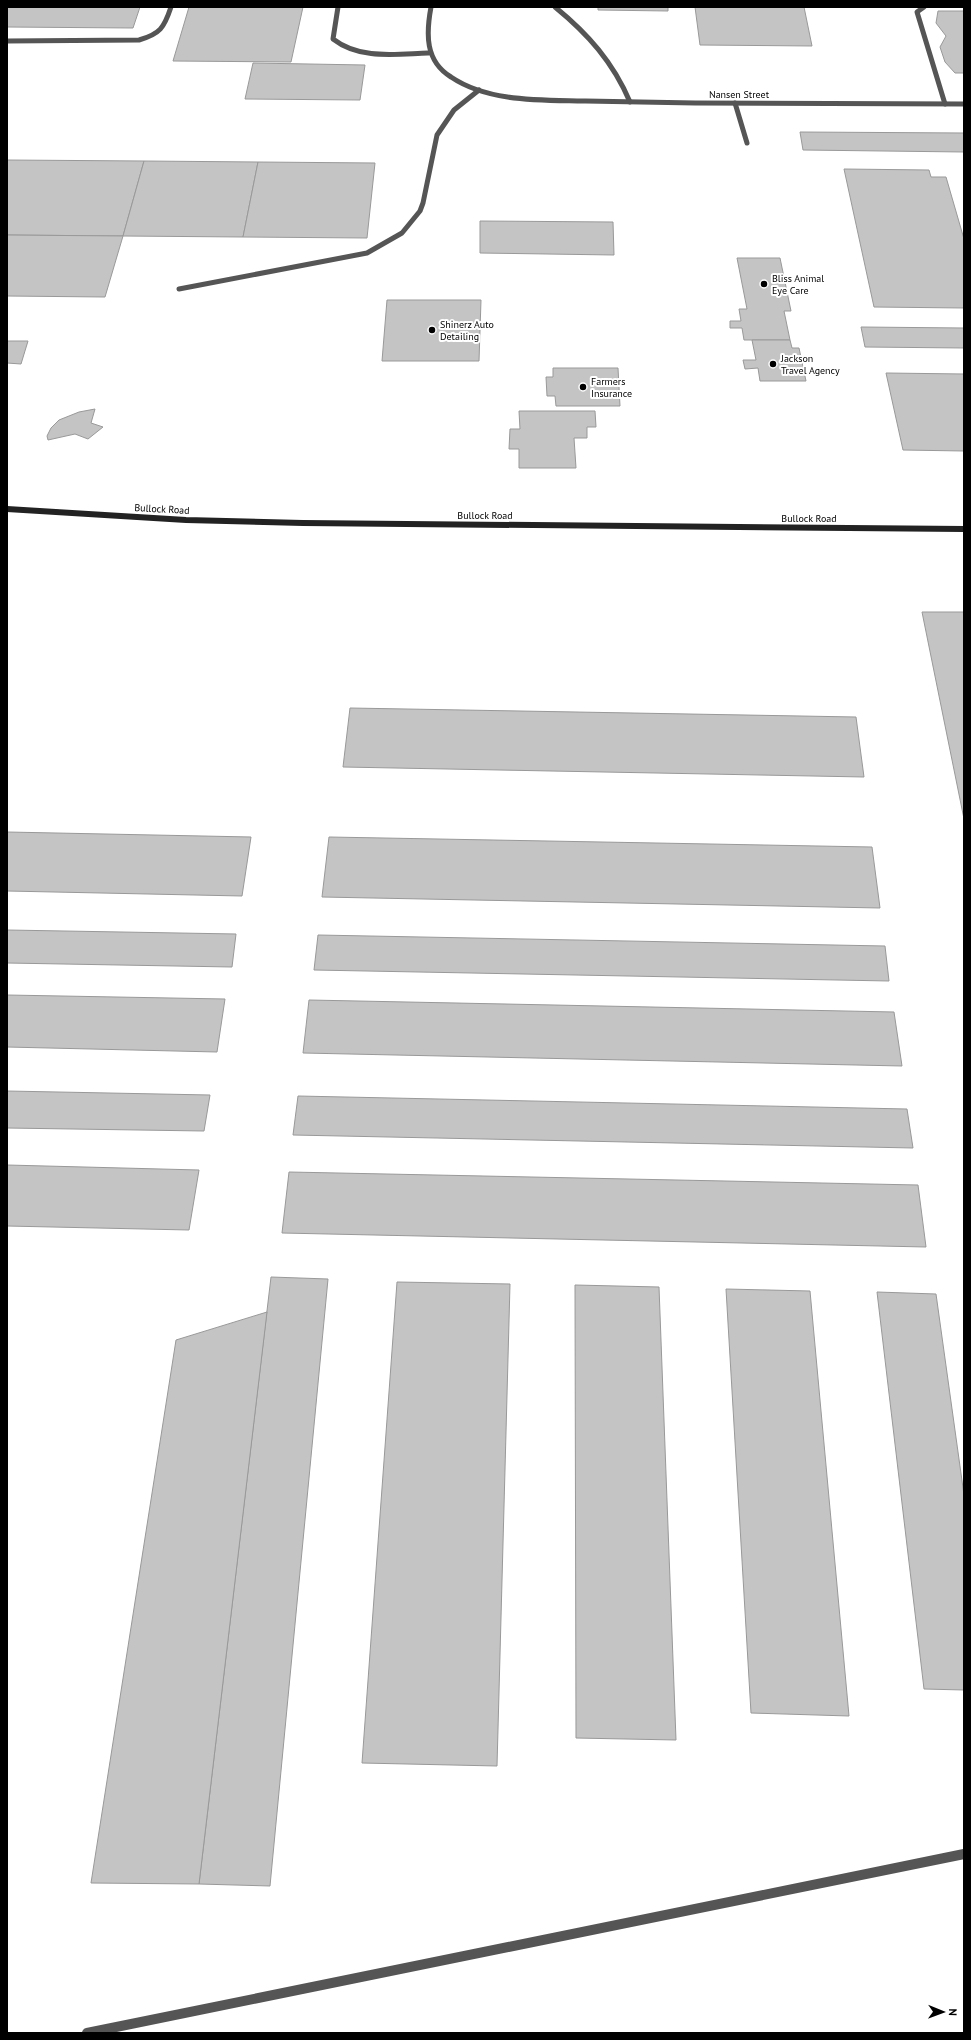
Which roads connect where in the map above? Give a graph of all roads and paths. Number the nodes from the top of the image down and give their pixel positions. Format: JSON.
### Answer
{"nodes":[{"id":1,"x":171,"y":7,"type":"edge"},
{"id":2,"x":338,"y":7,"type":"edge"},
{"id":3,"x":430,"y":7,"type":"edge"},
{"id":4,"x":555,"y":7,"type":"edge"},
{"id":5,"x":924,"y":7,"type":"edge"},
{"id":6,"x":7,"y":41,"type":"edge"},
{"id":7,"x":428,"y":53,"type":"junction"},
{"id":8,"x":479,"y":90,"type":"junction"},
{"id":9,"x":630,"y":102,"type":"junction"},
{"id":10,"x":735,"y":103,"type":"junction"},
{"id":11,"x":945,"y":104,"type":"junction"},
{"id":12,"x":964,"y":104,"type":"edge"},
{"id":13,"x":747,"y":143,"type":"dead end"},
{"id":14,"x":179,"y":289,"type":"dead end"},
{"id":15,"x":7,"y":509,"type":"edge"},
{"id":16,"x":964,"y":529,"type":"edge"},
{"id":17,"x":964,"y":1854,"type":"edge"},
{"id":18,"x":87,"y":2033,"type":"edge"}],
"edges":[{"from":1,"to":6,"type":"street"},
{"from":2,"to":7,"type":"street"},
{"from":3,"to":7,"type":"street"},
{"from":4,"to":9,"type":"street"},
{"from":5,"to":11,"type":"street"},
{"from":7,"to":8,"type":"street","name":"Nansen Street"},
{"from":8,"to":9,"type":"street","name":"Nansen Street"},
{"from":8,"to":14,"type":"street"},
{"from":9,"to":10,"type":"street","name":"Nansen Street"},
{"from":10,"to":11,"type":"street","name":"Nansen Street"},
{"from":10,"to":13,"type":"street"},
{"from":11,"to":12,"type":"street","name":"Nansen Street"},
{"from":15,"to":16,"type":"street","name":"Bullock Road"},
{"from":17,"to":18,"type":"street"}]}
